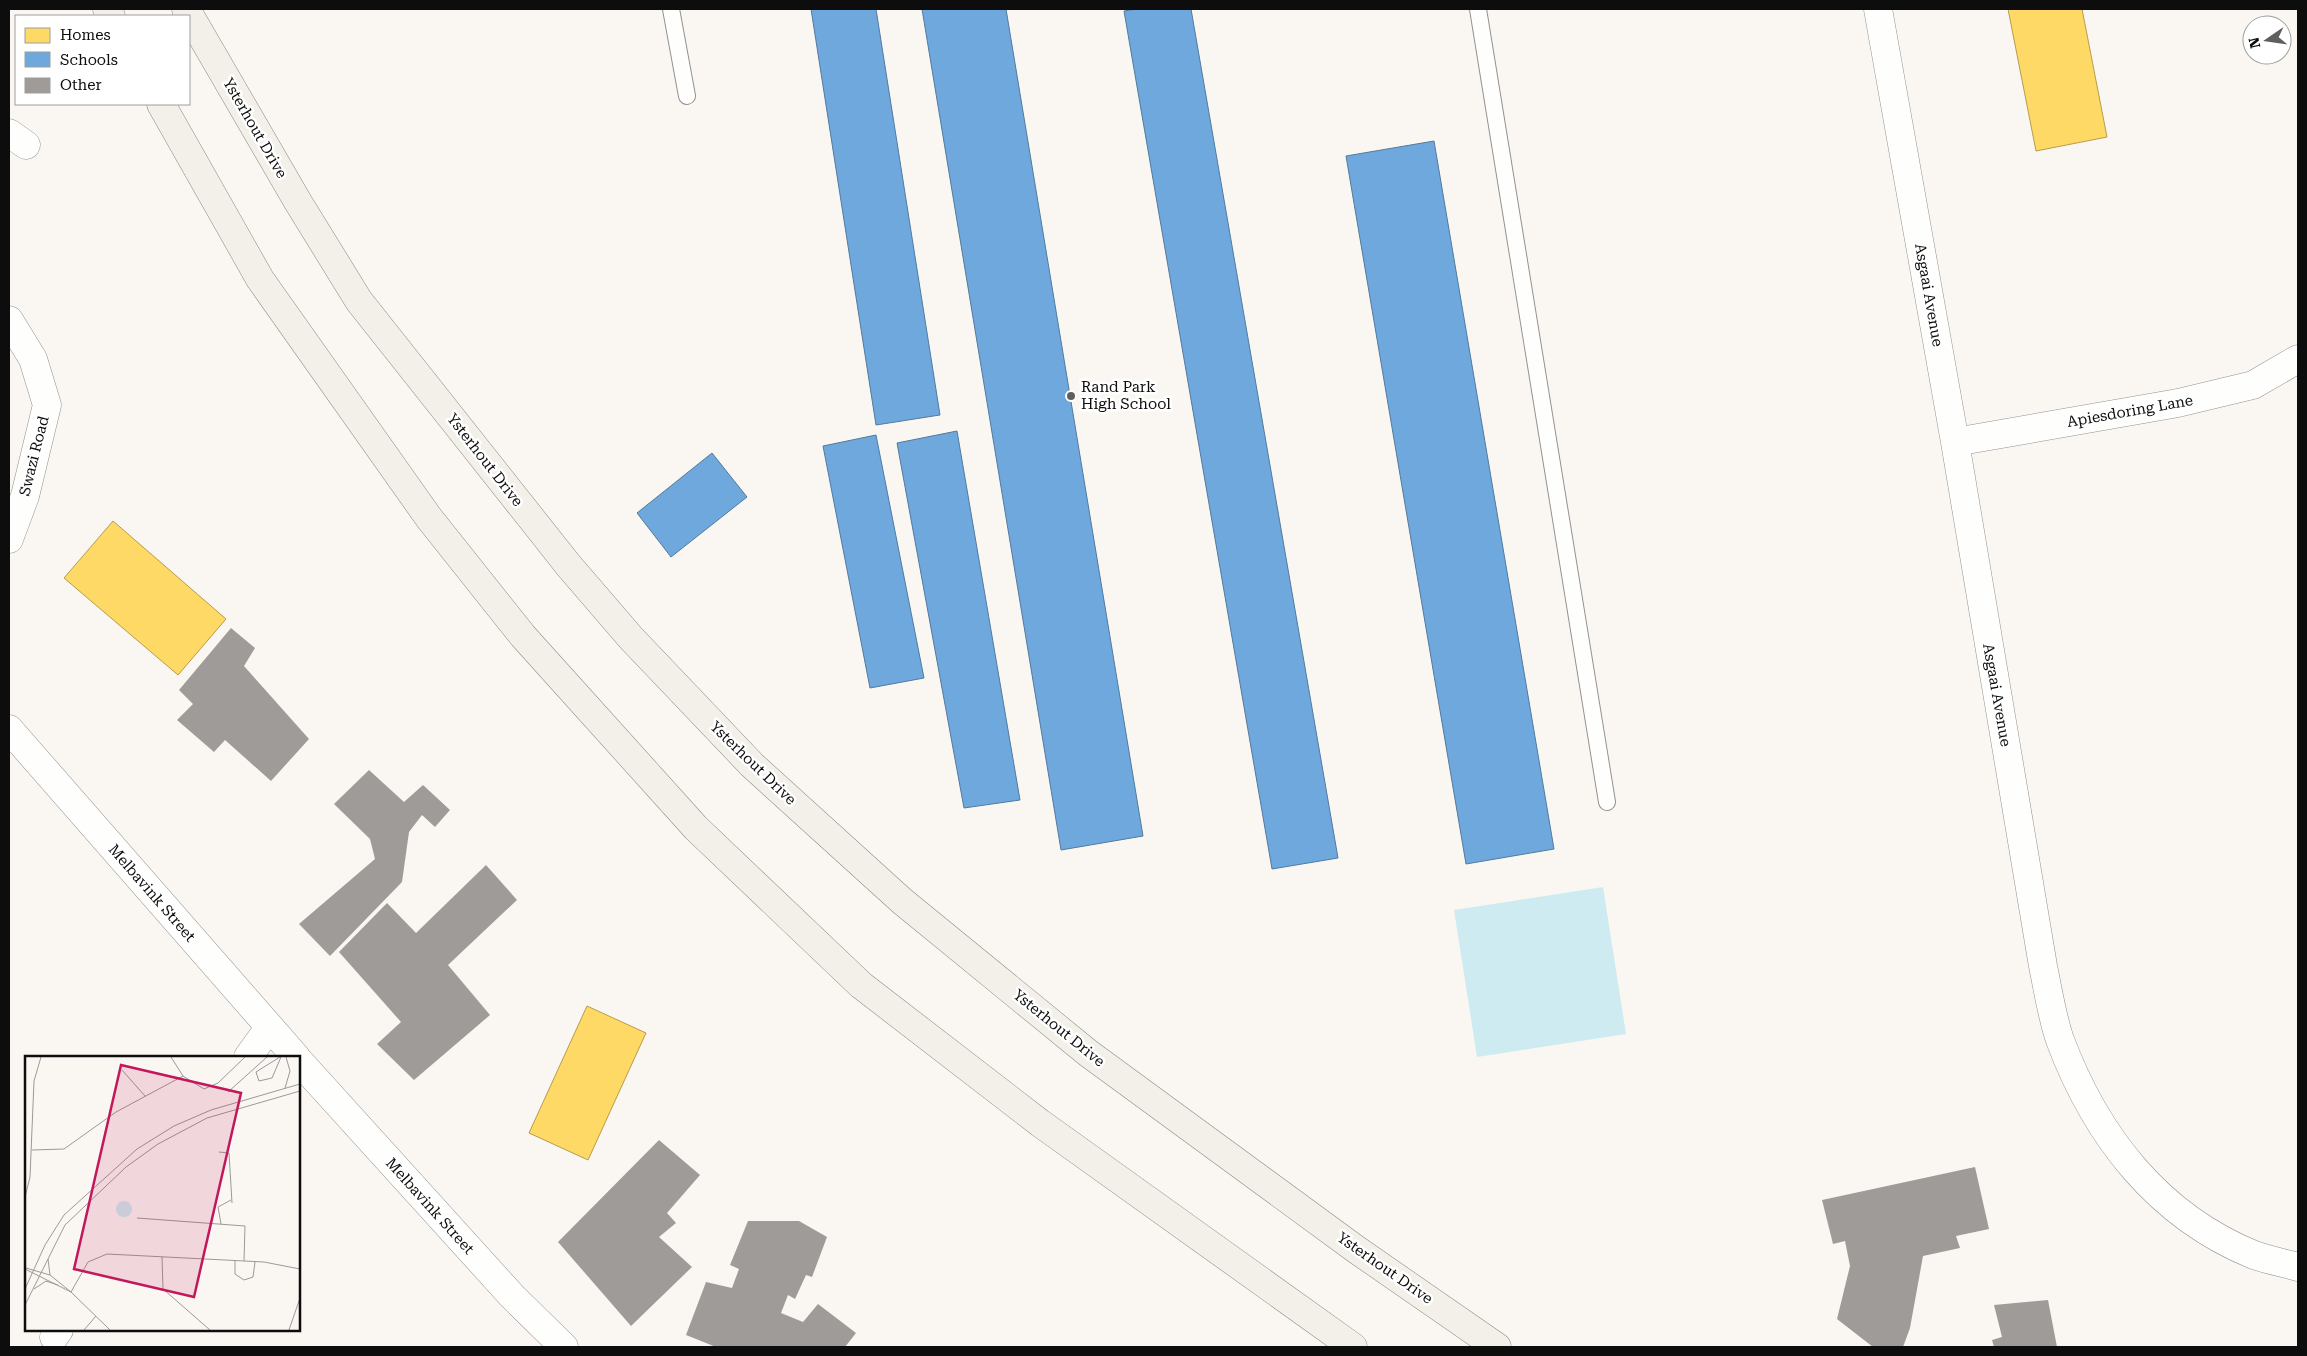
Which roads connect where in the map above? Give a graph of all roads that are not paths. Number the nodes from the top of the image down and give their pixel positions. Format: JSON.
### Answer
{"nodes":[{"id":1,"x":671,"y":9,"type":"edge"},
{"id":2,"x":1478,"y":9,"type":"edge"},
{"id":3,"x":1878,"y":9,"type":"edge"},
{"id":4,"x":190,"y":16,"type":"edge"},
{"id":5,"x":687,"y":96,"type":"dead end"},
{"id":6,"x":162,"y":105,"type":"edge"},
{"id":7,"x":9,"y":320,"type":"edge"},
{"id":8,"x":2298,"y":359,"type":"edge"},
{"id":9,"x":1955,"y":442,"type":"junction"},
{"id":10,"x":9,"y":539,"type":"edge"},
{"id":11,"x":9,"y":729,"type":"edge"},
{"id":12,"x":1607,"y":802,"type":"dead end"},
{"id":13,"x":269,"y":1028,"type":"junction"},
{"id":14,"x":249,"y":1056,"type":"edge"},
{"id":15,"x":295,"y":1056,"type":"edge"},
{"id":16,"x":300,"y":1062,"type":"edge"},
{"id":17,"x":2298,"y":1267,"type":"edge"},
{"id":18,"x":564,"y":1347,"type":"edge"},
{"id":19,"x":1353,"y":1347,"type":"edge"},
{"id":20,"x":1498,"y":1347,"type":"edge"}],
"edges":[{"from":1,"to":5,"type":"lane"},
{"from":2,"to":12,"type":"lane"},
{"from":3,"to":9,"type":"street","name":"Asgaai Avenue"},
{"from":4,"to":20,"type":"main road","name":"Ysterhout Drive"},
{"from":6,"to":19,"type":"main road"},
{"from":7,"to":10,"type":"street","name":"Swazi Road"},
{"from":8,"to":9,"type":"street","name":"Apiesdoring Lane"},
{"from":9,"to":17,"type":"street","name":"Asgaai Avenue"},
{"from":11,"to":13,"type":"street","name":"Melbavink Street"},
{"from":13,"to":14,"type":"street"},
{"from":13,"to":15,"type":"street","name":"Melbavink Street"},
{"from":16,"to":18,"type":"street","name":"Melbavink Street"}]}
